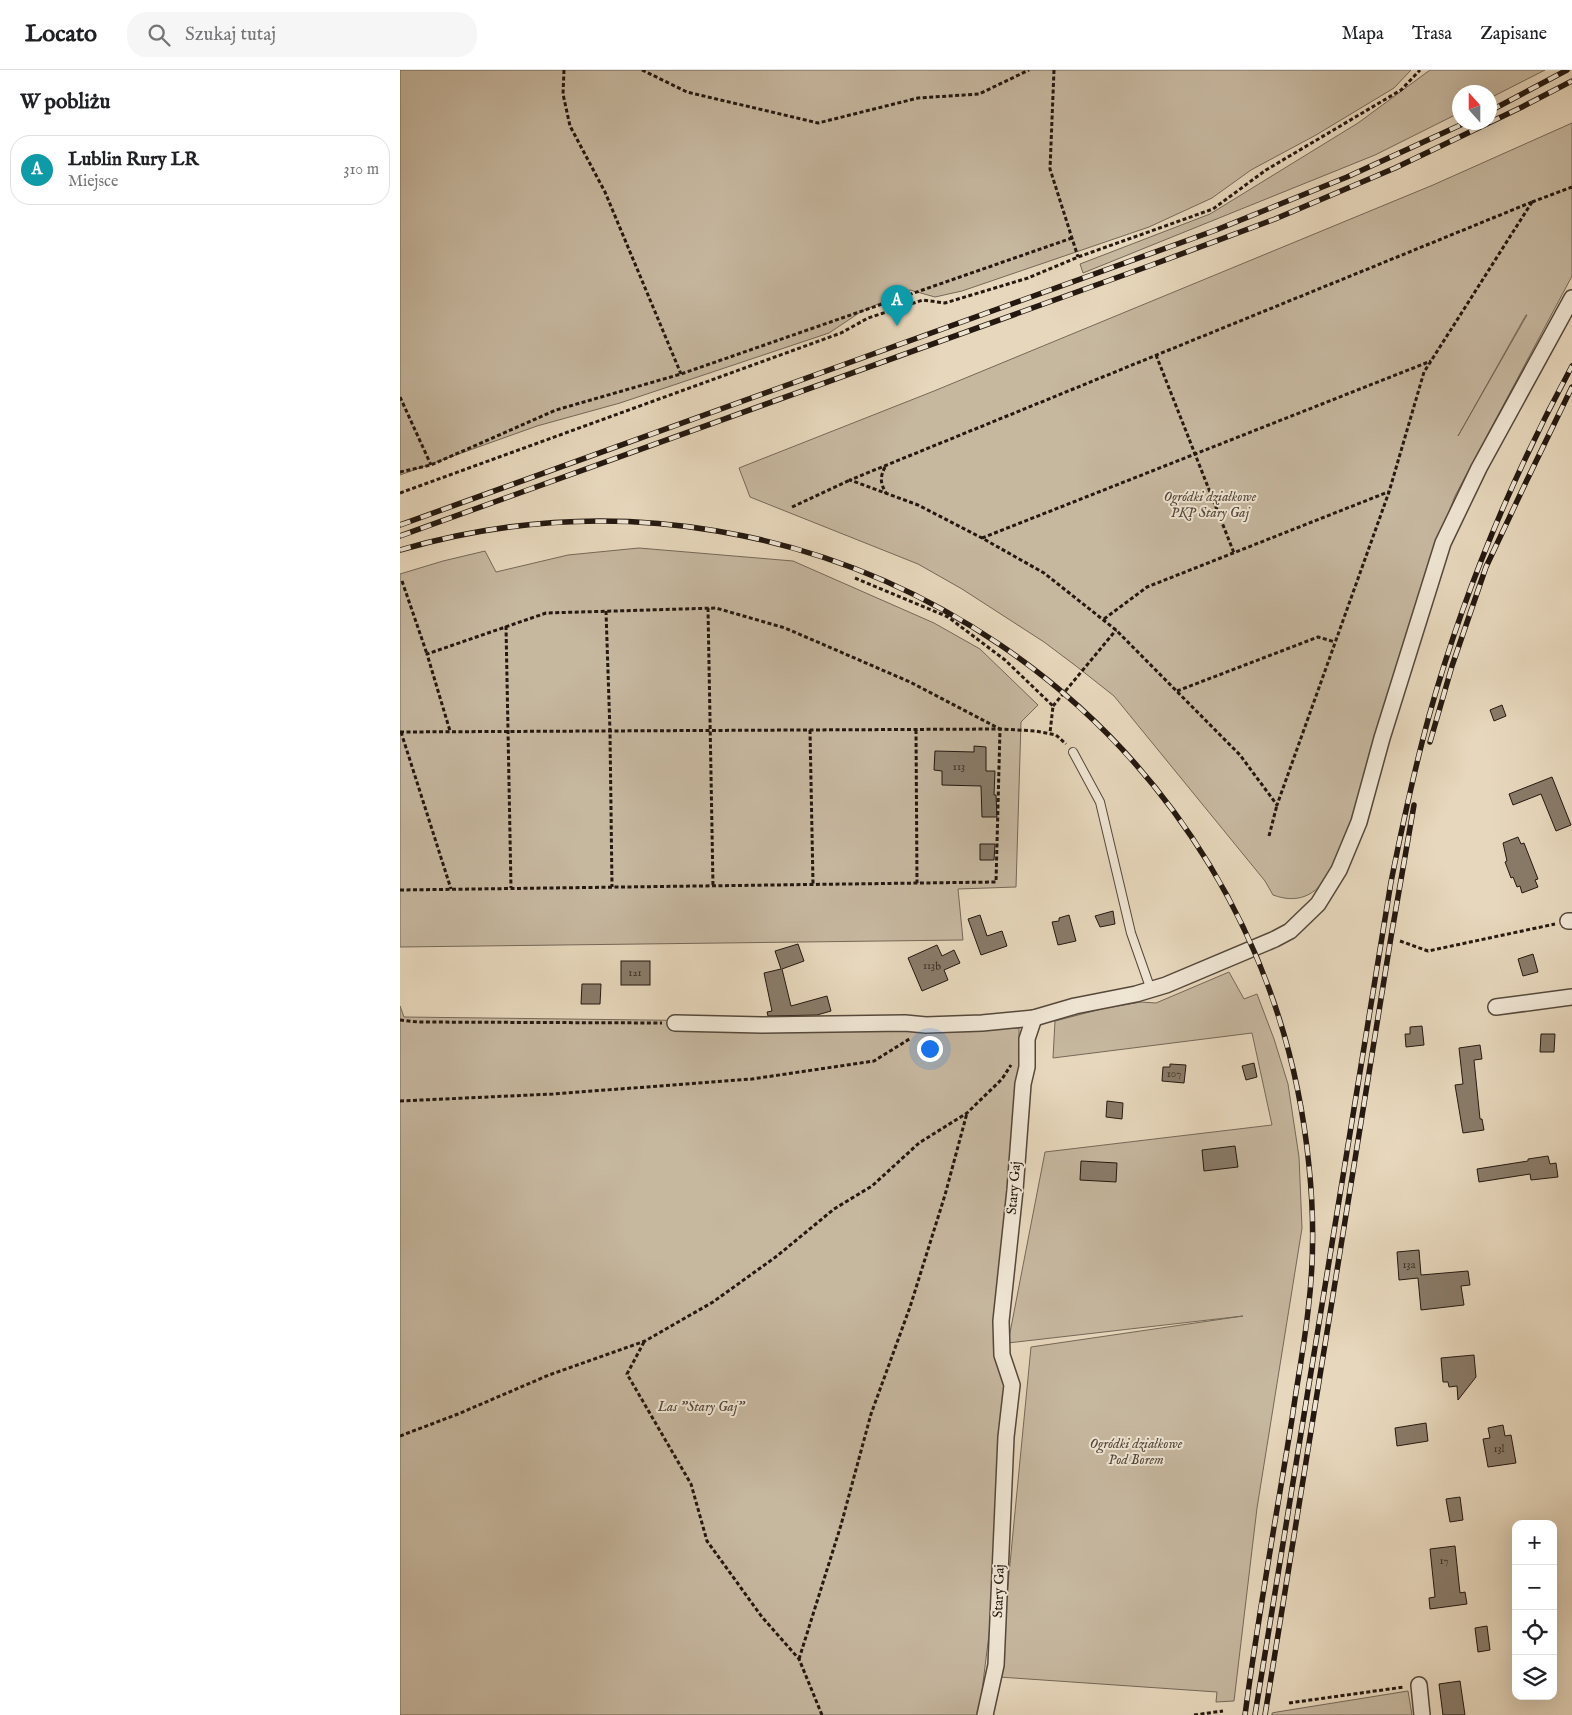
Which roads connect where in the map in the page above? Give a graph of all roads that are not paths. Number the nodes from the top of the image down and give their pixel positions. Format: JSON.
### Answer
{"nodes":[{"id":1,"x":1572,"y":298,"type":"edge"},
{"id":2,"x":1073,"y":752,"type":"road end"},
{"id":3,"x":1151,"y":990,"type":"junction"},
{"id":4,"x":1572,"y":997,"type":"edge"},
{"id":5,"x":1496,"y":1007,"type":"dead end"},
{"id":6,"x":1034,"y":1018,"type":"junction"},
{"id":7,"x":676,"y":1024,"type":"road end"},
{"id":8,"x":1419,"y":1685,"type":"road end"},
{"id":9,"x":985,"y":1715,"type":"edge"},
{"id":10,"x":1422,"y":1715,"type":"edge"}],
"edges":[{"from":1,"to":3,"type":"street"},
{"from":2,"to":3,"type":"lane"},
{"from":3,"to":6,"type":"street"},
{"from":4,"to":5,"type":"street"},
{"from":6,"to":7,"type":"street"},
{"from":6,"to":9,"type":"street","name":"Stary Gaj"},
{"from":8,"to":10,"type":"street"}]}
